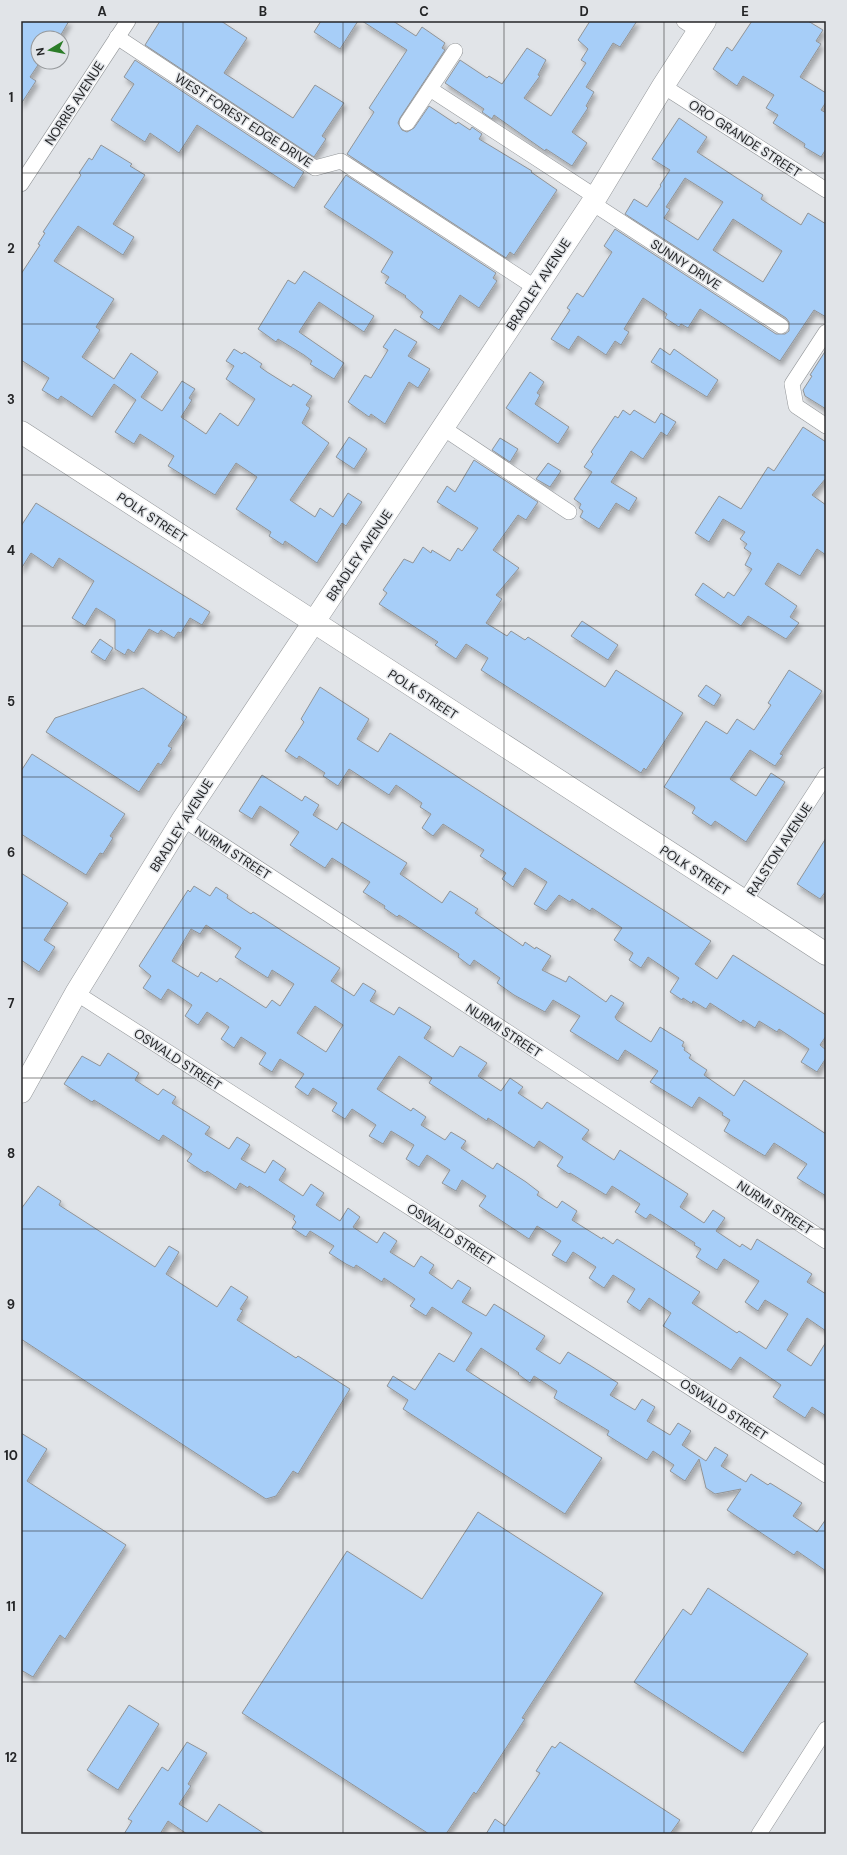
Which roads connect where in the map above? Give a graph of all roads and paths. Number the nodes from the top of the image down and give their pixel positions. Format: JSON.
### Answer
{"nodes":[{"id":1,"x":128,"y":21,"type":"edge"},
{"id":2,"x":696,"y":24,"type":"edge"},
{"id":3,"x":117,"y":37,"type":"junction"},
{"id":4,"x":455,"y":52,"type":"dead end"},
{"id":5,"x":663,"y":86,"type":"junction"},
{"id":6,"x":430,"y":89,"type":"junction"},
{"id":7,"x":407,"y":123,"type":"dead end"},
{"id":8,"x":21,"y":184,"type":"edge"},
{"id":9,"x":826,"y":190,"type":"edge"},
{"id":10,"x":594,"y":200,"type":"junction"},
{"id":11,"x":536,"y":288,"type":"junction"},
{"id":12,"x":781,"y":326,"type":"dead end"},
{"id":13,"x":826,"y":332,"type":"edge"},
{"id":14,"x":826,"y":426,"type":"edge"},
{"id":15,"x":443,"y":428,"type":"junction"},
{"id":16,"x":21,"y":432,"type":"edge"},
{"id":17,"x":569,"y":512,"type":"dead end"},
{"id":18,"x":314,"y":623,"type":"junction"},
{"id":19,"x":826,"y":776,"type":"edge"},
{"id":20,"x":183,"y":819,"type":"junction"},
{"id":21,"x":744,"y":902,"type":"junction"},
{"id":22,"x":826,"y":954,"type":"edge"},
{"id":23,"x":76,"y":993,"type":"junction"},
{"id":24,"x":21,"y":1092,"type":"edge"},
{"id":25,"x":826,"y":1241,"type":"edge"},
{"id":26,"x":826,"y":1474,"type":"edge"},
{"id":27,"x":826,"y":1729,"type":"edge"},
{"id":28,"x":759,"y":1834,"type":"edge"}],
"edges":[{"from":1,"to":3,"type":"street","name":"NORRIS AVENUE"},
{"from":2,"to":5,"type":"street","name":"BRADLEY AVENUE"},
{"from":3,"to":8,"type":"street","name":"NORRIS AVENUE"},
{"from":3,"to":11,"type":"street","name":"WEST FOREST EDGE DRIVE"},
{"from":4,"to":6,"type":"street"},
{"from":5,"to":9,"type":"street","name":"ORO GRANDE STREET"},
{"from":5,"to":10,"type":"street","name":"BRADLEY AVENUE"},
{"from":6,"to":7,"type":"street"},
{"from":6,"to":10,"type":"street","name":"SUNNY DRIVE"},
{"from":10,"to":11,"type":"street","name":"BRADLEY AVENUE"},
{"from":10,"to":12,"type":"street","name":"SUNNY DRIVE"},
{"from":11,"to":15,"type":"street","name":"BRADLEY AVENUE"},
{"from":13,"to":14,"type":"street"},
{"from":15,"to":17,"type":"street"},
{"from":15,"to":18,"type":"street","name":"BRADLEY AVENUE"},
{"from":16,"to":18,"type":"street","name":"POLK STREET"},
{"from":18,"to":20,"type":"street","name":"BRADLEY AVENUE"},
{"from":18,"to":21,"type":"street","name":"POLK STREET"},
{"from":19,"to":21,"type":"street","name":"RALSTON AVENUE"},
{"from":20,"to":23,"type":"street","name":"BRADLEY AVENUE"},
{"from":20,"to":25,"type":"street","name":"NURMI STREET"},
{"from":21,"to":22,"type":"street","name":"POLK STREET"},
{"from":23,"to":24,"type":"street","name":"BRADLEY AVENUE"},
{"from":23,"to":26,"type":"street","name":"OSWALD STREET"},
{"from":27,"to":28,"type":"street"}]}
